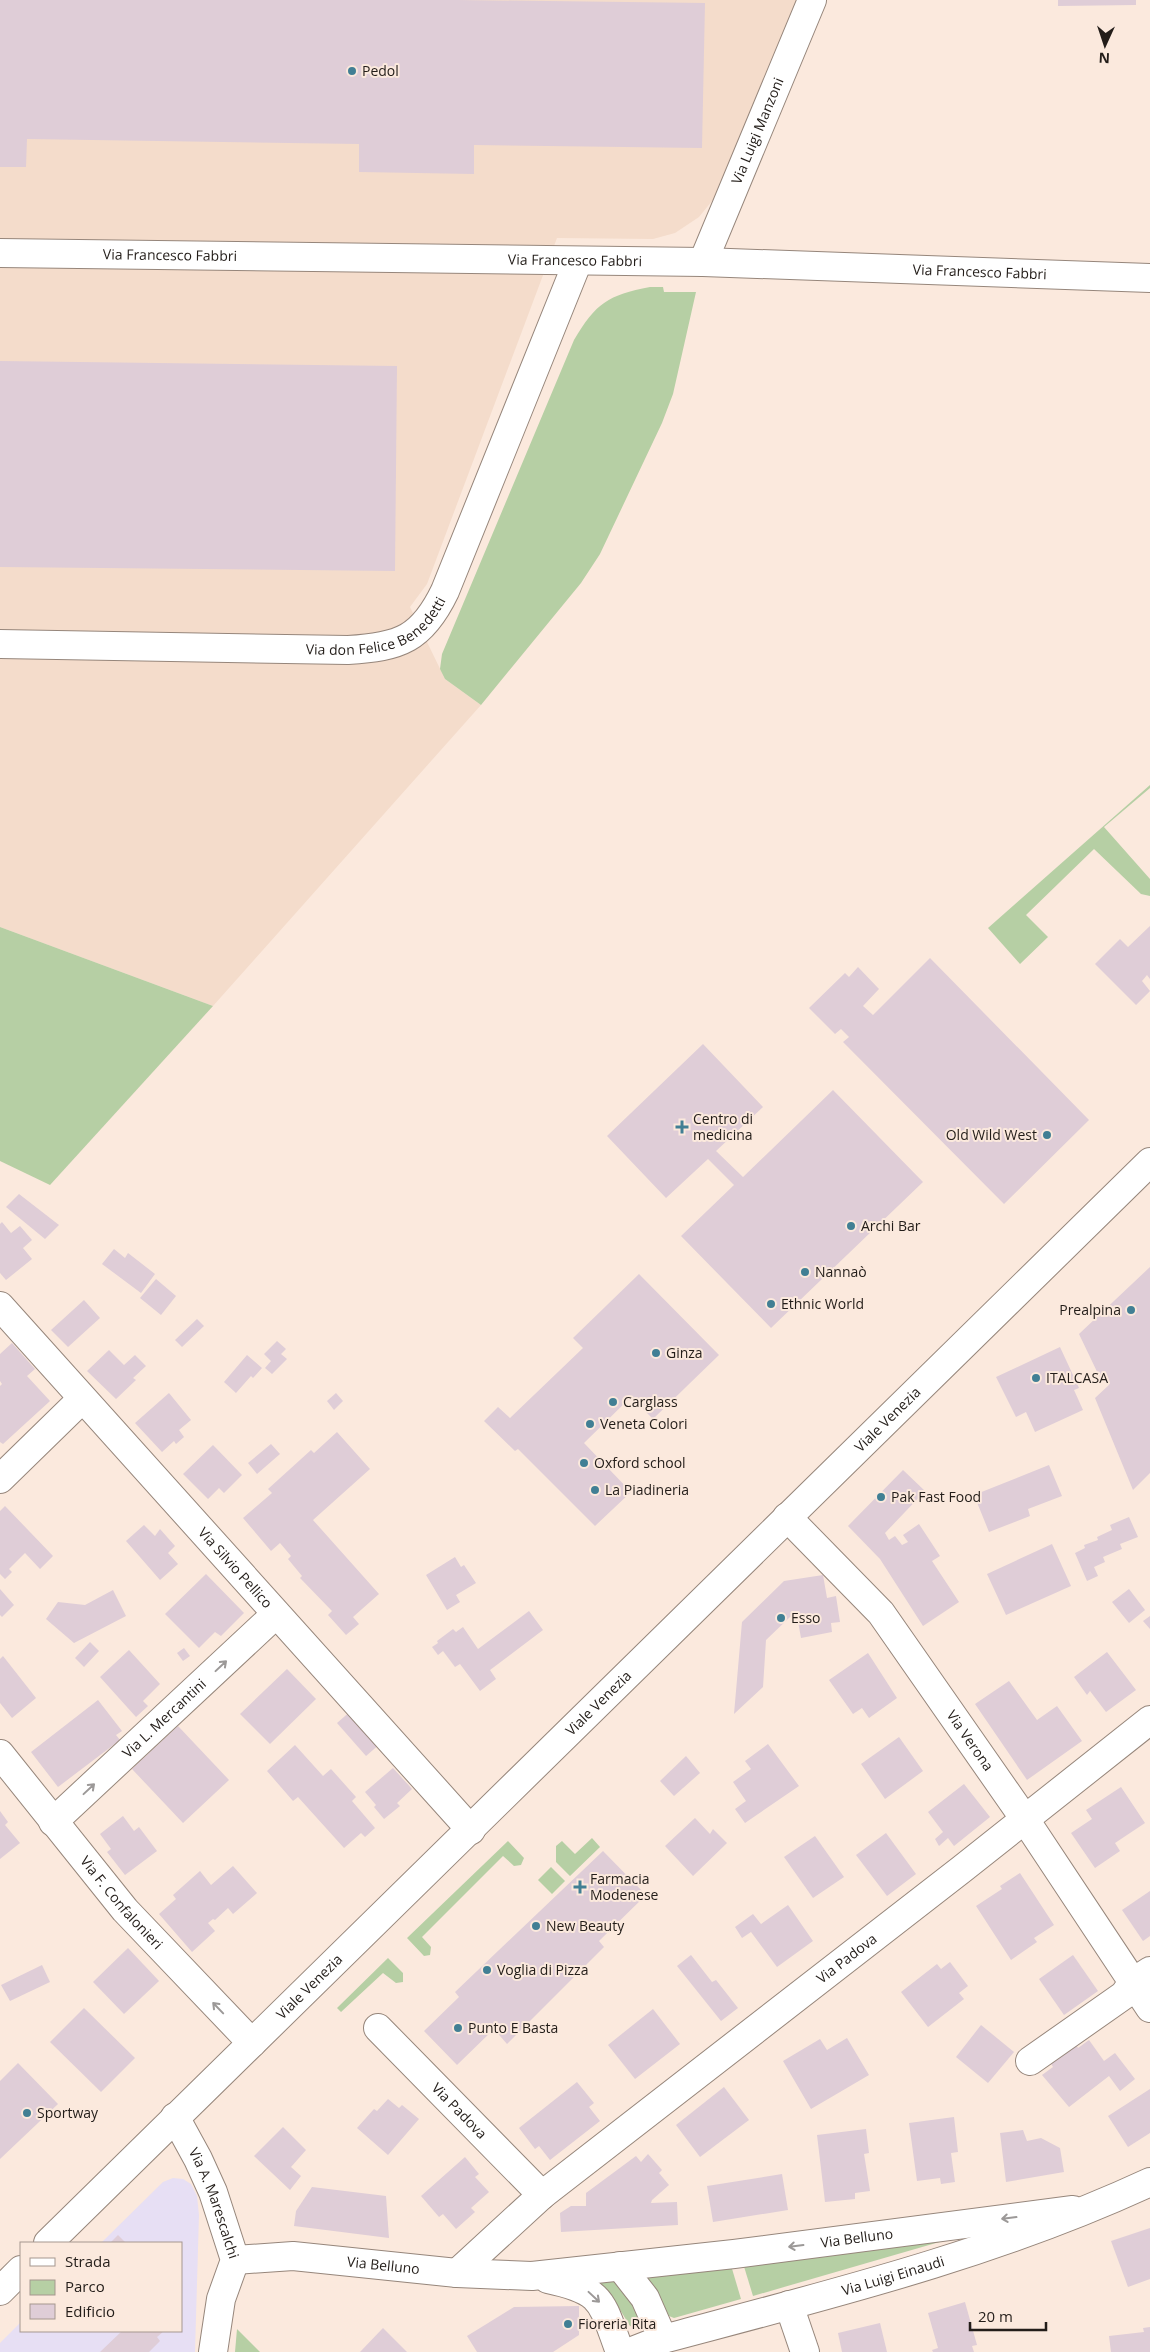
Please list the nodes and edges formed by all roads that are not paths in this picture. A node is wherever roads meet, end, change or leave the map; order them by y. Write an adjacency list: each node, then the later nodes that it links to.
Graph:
1 (812, 0): 4 (street, Via Luigi Manzoni)
2 (0, 253): 3 (street, Via Francesco Fabbri)
3 (578, 261): 4 (street, Via Francesco Fabbri); 6 (street, Via don Felice Benedetti)
4 (703, 262): 5 (street, Via Francesco Fabbri)
5 (1150, 278)
6 (0, 644)
7 (1150, 1162): 11 (street, Viale Venezia)
8 (0, 1306): 9 (street, Via Silvio Pellico)
9 (82, 1399): 10 (street); 12 (street, Via Silvio Pellico)
10 (0, 1479)
11 (787, 1517): 15 (street, Via Verona); 17 (street, Viale Venezia)
12 (276, 1614): 16 (street, Via L. Mercantini, one-way to 12); 17 (street, Via Silvio Pellico)
13 (1150, 1720): 15 (street, Via Padova)
14 (0, 1754): 16 (street, Via F. Confalonieri)
15 (1024, 1818): 18 (street, Via Verona); 25 (street, Via Padova)
16 (54, 1822): 21 (street, Via F. Confalonieri, one-way to 16)
17 (471, 1830): 21 (street, Viale Venezia)
18 (1142, 1976): 19 (street, Via Verona); 22 (street)
19 (1150, 2008)
20 (378, 2028): 25 (street, Via Padova)
21 (252, 2043): 23 (street, Viale Venezia)
22 (1030, 2061)
23 (175, 2117): 27 (street, Viale Venezia); 28 (street, Via A. Marescalchi)
24 (1150, 2182): 26 (street, Via Luigi Einaudi)
25 (542, 2195): 31 (street, Via Padova)
26 (1092, 2207): 29 (street, Via Belluno, one-way to 29); 34 (street, Via Luigi Einaudi)
27 (49, 2242)
28 (235, 2260): 31 (street, Via Belluno); 36 (street, Via A. Marescalchi)
29 (620, 2266): 32 (street, Via Belluno); 35 (street)
30 (20, 2271): 33 (street)
31 (457, 2273): 32 (street, Via Belluno)
32 (532, 2276): 37 (street, Via Belluno, one-way to 37)
33 (0, 2291)
34 (789, 2305): 35 (street, Via Luigi Einaudi); 39 (street)
35 (663, 2339): 38 (street, Via Luigi Einaudi)
36 (213, 2352)
37 (620, 2352)
38 (630, 2352)
39 (805, 2352)

